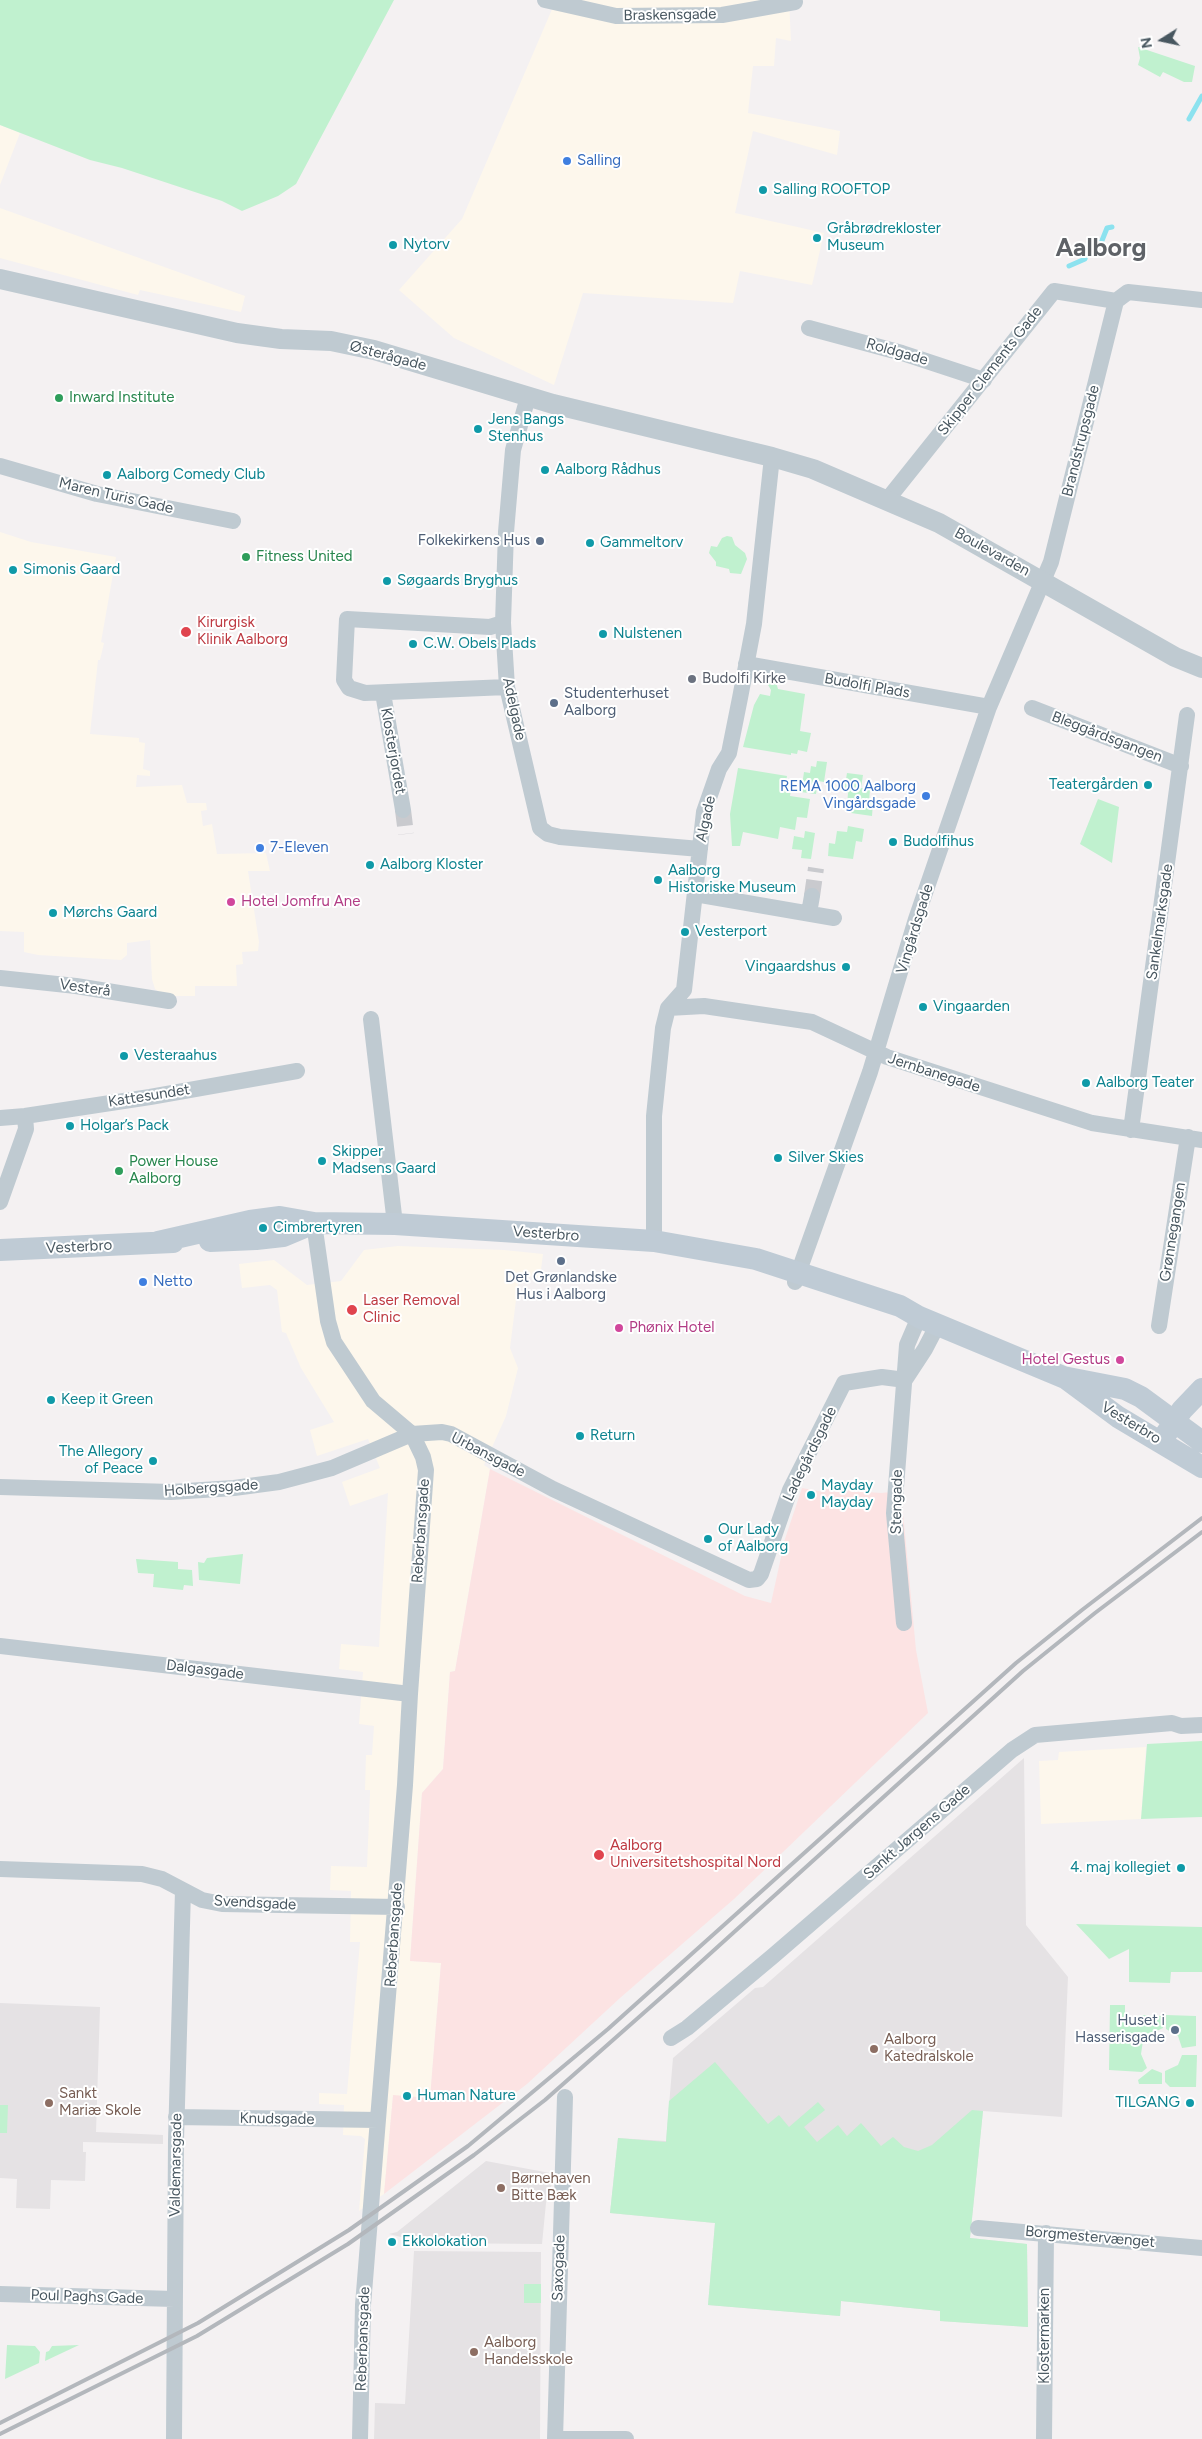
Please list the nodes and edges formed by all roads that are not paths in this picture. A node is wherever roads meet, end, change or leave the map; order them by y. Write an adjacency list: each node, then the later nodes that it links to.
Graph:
1 (544, 0): 2 (street, Braskensgade)
2 (795, 2)
3 (0, 278): 8 (street, Østerågade)
4 (1202, 300): 5 (street)
5 (1116, 301): 7 (street, Skipper Clements Gade); 13 (street, Brandstrupsgade)
6 (808, 328): 7 (street, Roldgade)
7 (984, 380): 11 (street, Skipper Clements Gade)
8 (528, 397): 9 (street, Østerågade); 14 (street, Adelgade)
9 (772, 457): 11 (street, Boulevarden); 15 (street, Algade)
10 (0, 466): 12 (street, Maren Turis Gade)
11 (887, 500): 13 (street, Boulevarden)
12 (233, 521)
13 (1043, 580): 16 (street, Boulevarden); 19 (street, Vingårdsgade)
14 (503, 623): 17 (street, Adelgade); 18 (street)
15 (746, 664): 19 (street, Budolfi Plads); 24 (street, Algade)
16 (1202, 668)
17 (507, 687): 18 (street); 24 (street, Adelgade)
18 (383, 693): 23 (street, Klosterjordet)
19 (989, 707): 33 (street, Vingårdsgade)
20 (1032, 708): 22 (street, Bleggårdsgangen)
21 (1187, 715): 22 (street, Sankelmarksgade)
22 (1181, 766): 37 (street, Sankelmarksgade)
23 (403, 810)
24 (700, 850): 25 (street, Algade)
25 (695, 894): 27 (street); 31 (street, Algade)
26 (812, 896): 27 (street)
27 (809, 913): 28 (street)
28 (834, 918)
29 (0, 978): 30 (street, Vesterå)
30 (169, 1001)
31 (668, 1008): 33 (street, Jernbanegade); 42 (street, Algade)
32 (371, 1019): 41 (street)
33 (875, 1053): 37 (street, Jernbanegade); 44 (street, Vingårdsgade)
34 (297, 1071): 35 (street, Kattesundet)
35 (25, 1116): 36 (street, Kattesundet); 39 (street)
36 (0, 1118)
37 (1131, 1130): 38 (street, Jernbanegade)
38 (1195, 1138): 46 (street, Grønnegangen)
39 (0, 1202)
40 (314, 1223): 41 (main road, Vesterbro); 43 (main road, Vesterbro); 51 (street)
41 (395, 1224): 42 (main road, Vesterbro)
42 (654, 1241): 44 (main road, Vesterbro)
43 (0, 1250)
44 (796, 1277): 45 (main road, Vesterbro)
45 (928, 1320): 47 (main road, Vesterbro); 48 (street, Stengade)
46 (1159, 1326)
47 (1063, 1377): 50 (main road, Vesterbro); 52 (main road, Vesterbro)
48 (905, 1380): 56 (street, Ladegårdsgade); 57 (street, Stengade)
49 (1202, 1389): 50 (main road)
50 (1173, 1421): 52 (main road); 53 (main road, Vesterbro)
51 (412, 1434): 55 (street, Holbergsgade); 56 (street, Urbansgade); 59 (street, Reberbansgade)
52 (1162, 1442): 54 (main road, Vesterbro)
53 (1202, 1442)
54 (1202, 1467)
55 (0, 1487)
56 (754, 1580)
57 (904, 1623)
58 (0, 1646): 59 (street, Dalgasgade)
59 (410, 1694): 63 (street, Reberbansgade)
60 (1202, 1725): 64 (street, Sankt Jørgens Gade)
61 (0, 1869): 62 (street, Svendsgade)
62 (183, 1890): 63 (street, Svendsgade); 66 (street, Valdemarsgade)
63 (397, 1907): 67 (street, Reberbansgade)
64 (671, 2038)
65 (565, 2097): 75 (street, Saxogade)
66 (176, 2117): 67 (street, Knudsgade); 72 (street, Valdemarsgade)
67 (378, 2120): 74 (street, Reberbansgade)
68 (978, 2228): 69 (street, Borgmestervænget)
69 (1046, 2233): 70 (street, Borgmestervænget); 77 (street, Klostermarken)
70 (1202, 2248)
71 (0, 2294): 72 (street, Poul Paghs Gade)
72 (174, 2299): 73 (street, Valdemarsgade)
73 (174, 2439)
74 (360, 2439)
75 (555, 2439): 76 (street)
76 (626, 2439)
77 (1044, 2439)

